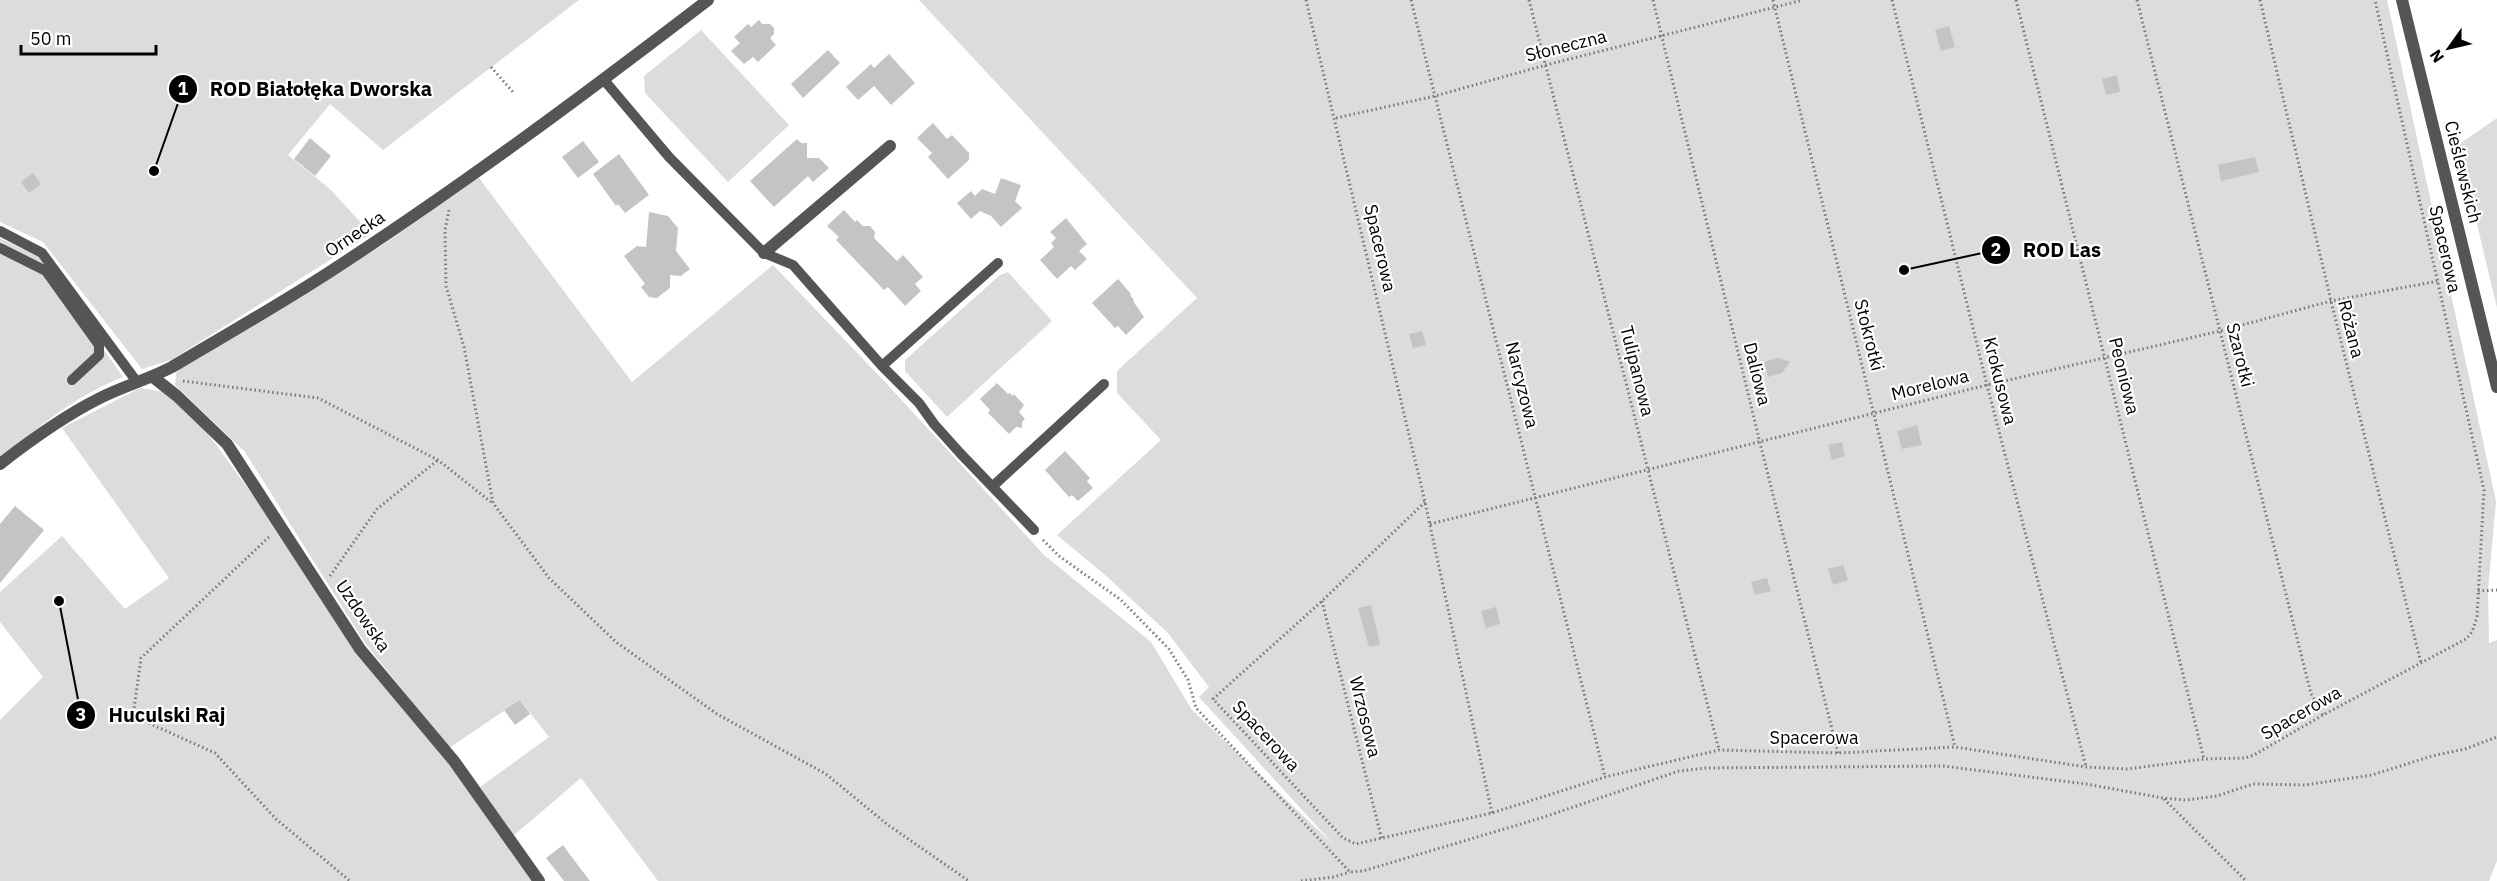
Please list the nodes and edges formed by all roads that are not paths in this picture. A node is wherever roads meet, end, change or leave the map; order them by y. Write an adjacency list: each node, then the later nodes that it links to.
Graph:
1 (708, 0): 3 (street, Ornecka)
2 (2402, 0): 14 (street, Cieślewskich)
3 (604, 80): 7 (lane); 10 (street, Ornecka)
4 (890, 146): 7 (street)
5 (0, 231): 12 (lane)
6 (0, 248): 11 (lane)
7 (764, 254): 9 (lane)
8 (998, 263): 9 (lane)
9 (882, 366): 16 (lane)
10 (153, 377): 12 (street, Ornecka); 18 (street, Uzdowska)
11 (72, 380)
12 (137, 382): 15 (street, Ornecka)
13 (1104, 384): 16 (lane)
14 (2497, 387)
15 (0, 464)
16 (993, 486): 17 (lane)
17 (1034, 530)
18 (539, 881)

